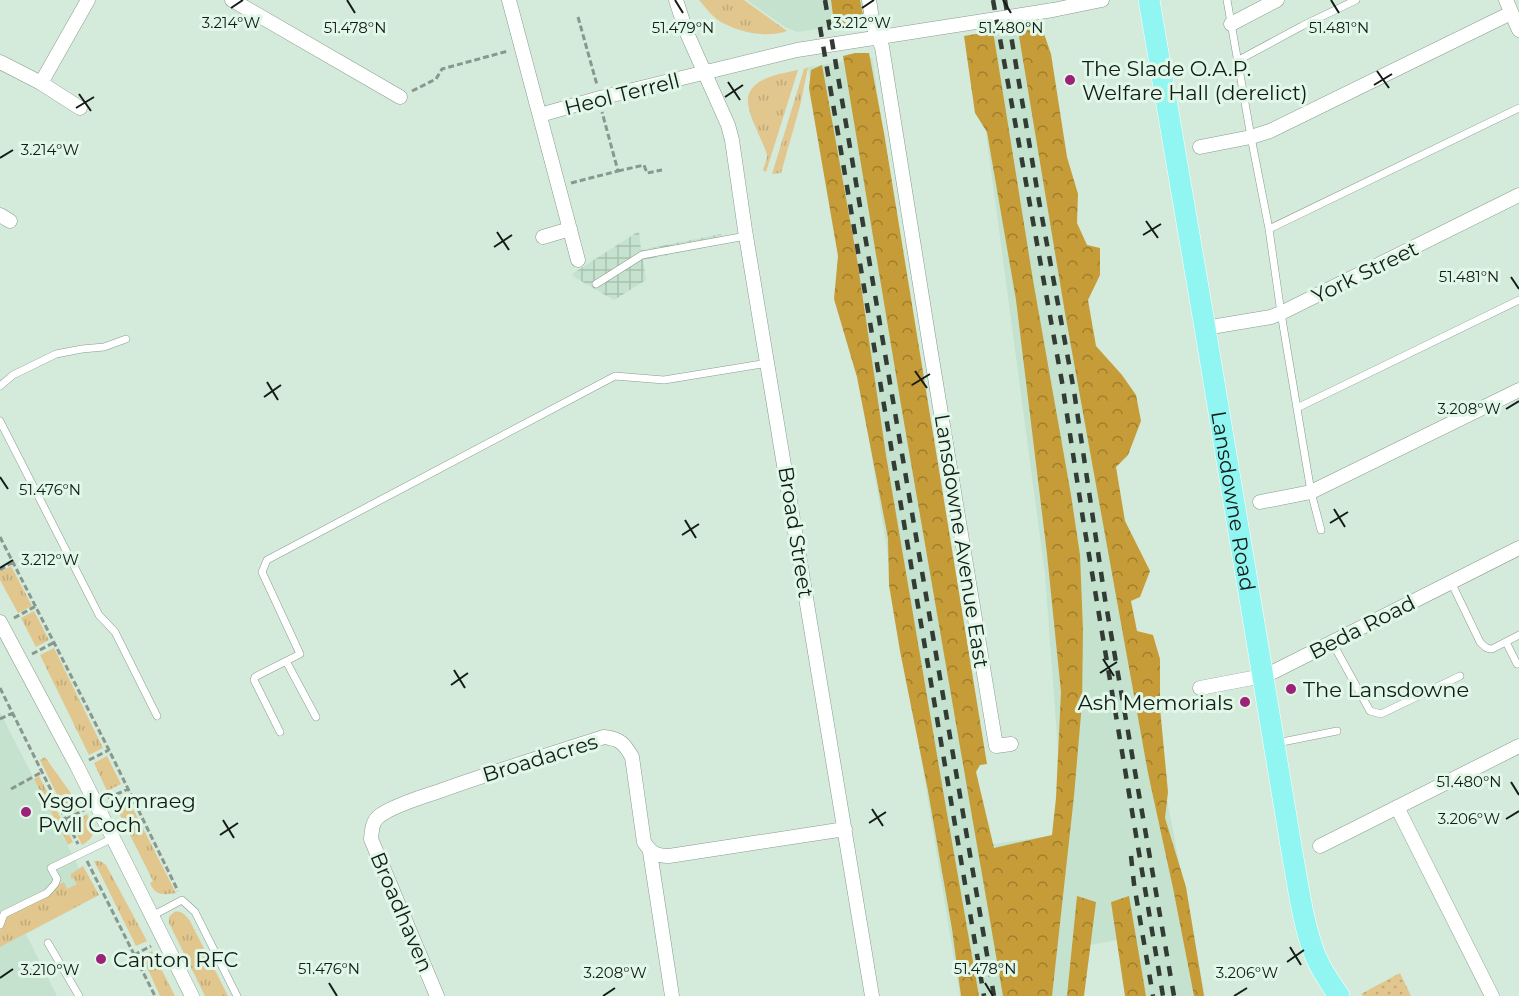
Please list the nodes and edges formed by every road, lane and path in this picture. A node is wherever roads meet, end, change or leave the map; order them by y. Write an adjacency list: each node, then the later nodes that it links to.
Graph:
1 (88, 0): 21 (street)
2 (232, 0): 11 (street)
3 (509, 0): 17 (street, Heol Terrell)
4 (676, 0): 20 (street, Broad Street)
5 (869, 0): 16 (street)
6 (1102, 0): 16 (street, Heol Terrell)
7 (1149, 0): 41 (main road, Lansdowne Road)
8 (1227, 0): 14 (lane)
9 (1277, 0): 14 (street)
10 (1356, 0): 18 (lane)
11 (257, 6): 22 (street)
12 (1509, 6): 15 (street); 27 (street)
13 (578, 17): 23 (path)
14 (1231, 24): 18 (lane)
15 (1519, 30)
16 (878, 38): 20 (street, Heol Terrell); 75 (street, Lansdowne Avenue East)
17 (522, 47): 22 (path); 26 (street, Heol Terrell)
18 (1238, 61): 27 (lane)
19 (0, 62): 21 (street)
20 (705, 73): 23 (street, Heol Terrell); 35 (street, Broad Street)
21 (41, 83): 24 (street)
22 (400, 98)
23 (599, 98): 26 (street, Heol Terrell); 30 (path)
24 (80, 108)
25 (1519, 108): 34 (lane)
26 (540, 115): 31 (street, Heol Terrell)
27 (1251, 137): 28 (street); 34 (lane)
28 (1200, 147)
29 (662, 170): 30 (path)
30 (618, 171): 31 (path)
31 (559, 187): 33 (street, Heol Terrell)
32 (1519, 195): 40 (street, York Street)
33 (570, 229): 36 (street); 37 (street, Heol Terrell)
34 (1269, 229): 40 (lane)
35 (747, 236): 38 (lane); 43 (street, Broad Street)
36 (543, 237)
37 (578, 260)
38 (596, 284)
39 (1519, 300): 46 (lane)
40 (1281, 313): 41 (street, York Street); 46 (lane)
41 (1205, 328): 65 (main road, Lansdowne Road)
42 (126, 339): 44 (lane)
43 (768, 363): 63 (lane); 84 (street, Broad Street)
44 (0, 386)
45 (1519, 390): 48 (street)
46 (1298, 408): 48 (lane)
47 (0, 421): 70 (lane)
48 (1311, 492): 49 (street); 50 (lane)
49 (1260, 502)
50 (1321, 530)
51 (0, 537): 53 (path)
52 (1519, 548): 55 (street, Beda Road)
53 (14, 562): 54 (path); 56 (path)
54 (0, 570)
55 (1451, 582): 60 (street, Beda Road); 61 (lane)
56 (36, 606): 57 (path); 59 (path)
57 (1, 623): 62 (street)
58 (1519, 635): 61 (lane)
59 (55, 642): 62 (path); 78 (path)
60 (1332, 642): 65 (street, Beda Road); 66 (lane)
61 (1506, 642): 64 (lane)
62 (20, 660): 79 (street)
63 (286, 661): 71 (lane); 74 (lane)
64 (1517, 664)
65 (1263, 676): 68 (street, Beda Road); 76 (main road, Lansdowne Road)
66 (1460, 676)
67 (0, 688): 69 (path)
68 (1200, 688)
69 (13, 713): 72 (path); 80 (path)
70 (157, 716)
71 (316, 717)
72 (0, 719)
73 (1337, 731): 76 (lane)
74 (280, 732)
75 (1011, 744)
76 (1274, 744): 102 (main road, Lansdowne Road)
77 (1518, 748): 82 (street)
78 (109, 750): 79 (path); 89 (path)
79 (77, 766): 85 (street)
80 (42, 772): 81 (path); 88 (path)
81 (11, 789)
82 (1397, 807): 86 (street); 103 (street)
83 (372, 826): 87 (street, Broadacres); 99 (street, Broadhaven)
84 (845, 829): 87 (street); 101 (street, Broad Street)
85 (113, 838): 88 (lane); 90 (street)
86 (1320, 846)
87 (650, 852): 100 (street, Broadacres)
88 (83, 853): 91 (lane); 94 (path)
89 (182, 900): 90 (lane); 98 (lane)
90 (152, 916): 92 (street)
91 (0, 926)
92 (164, 939): 94 (path); 97 (street)
93 (48, 943): 95 (lane)
94 (134, 955): 96 (path)
95 (79, 996)
96 (155, 996)
97 (192, 996)
98 (237, 996)
99 (437, 996)
100 (672, 996)
101 (872, 996)
102 (1339, 996)
103 (1492, 996)

